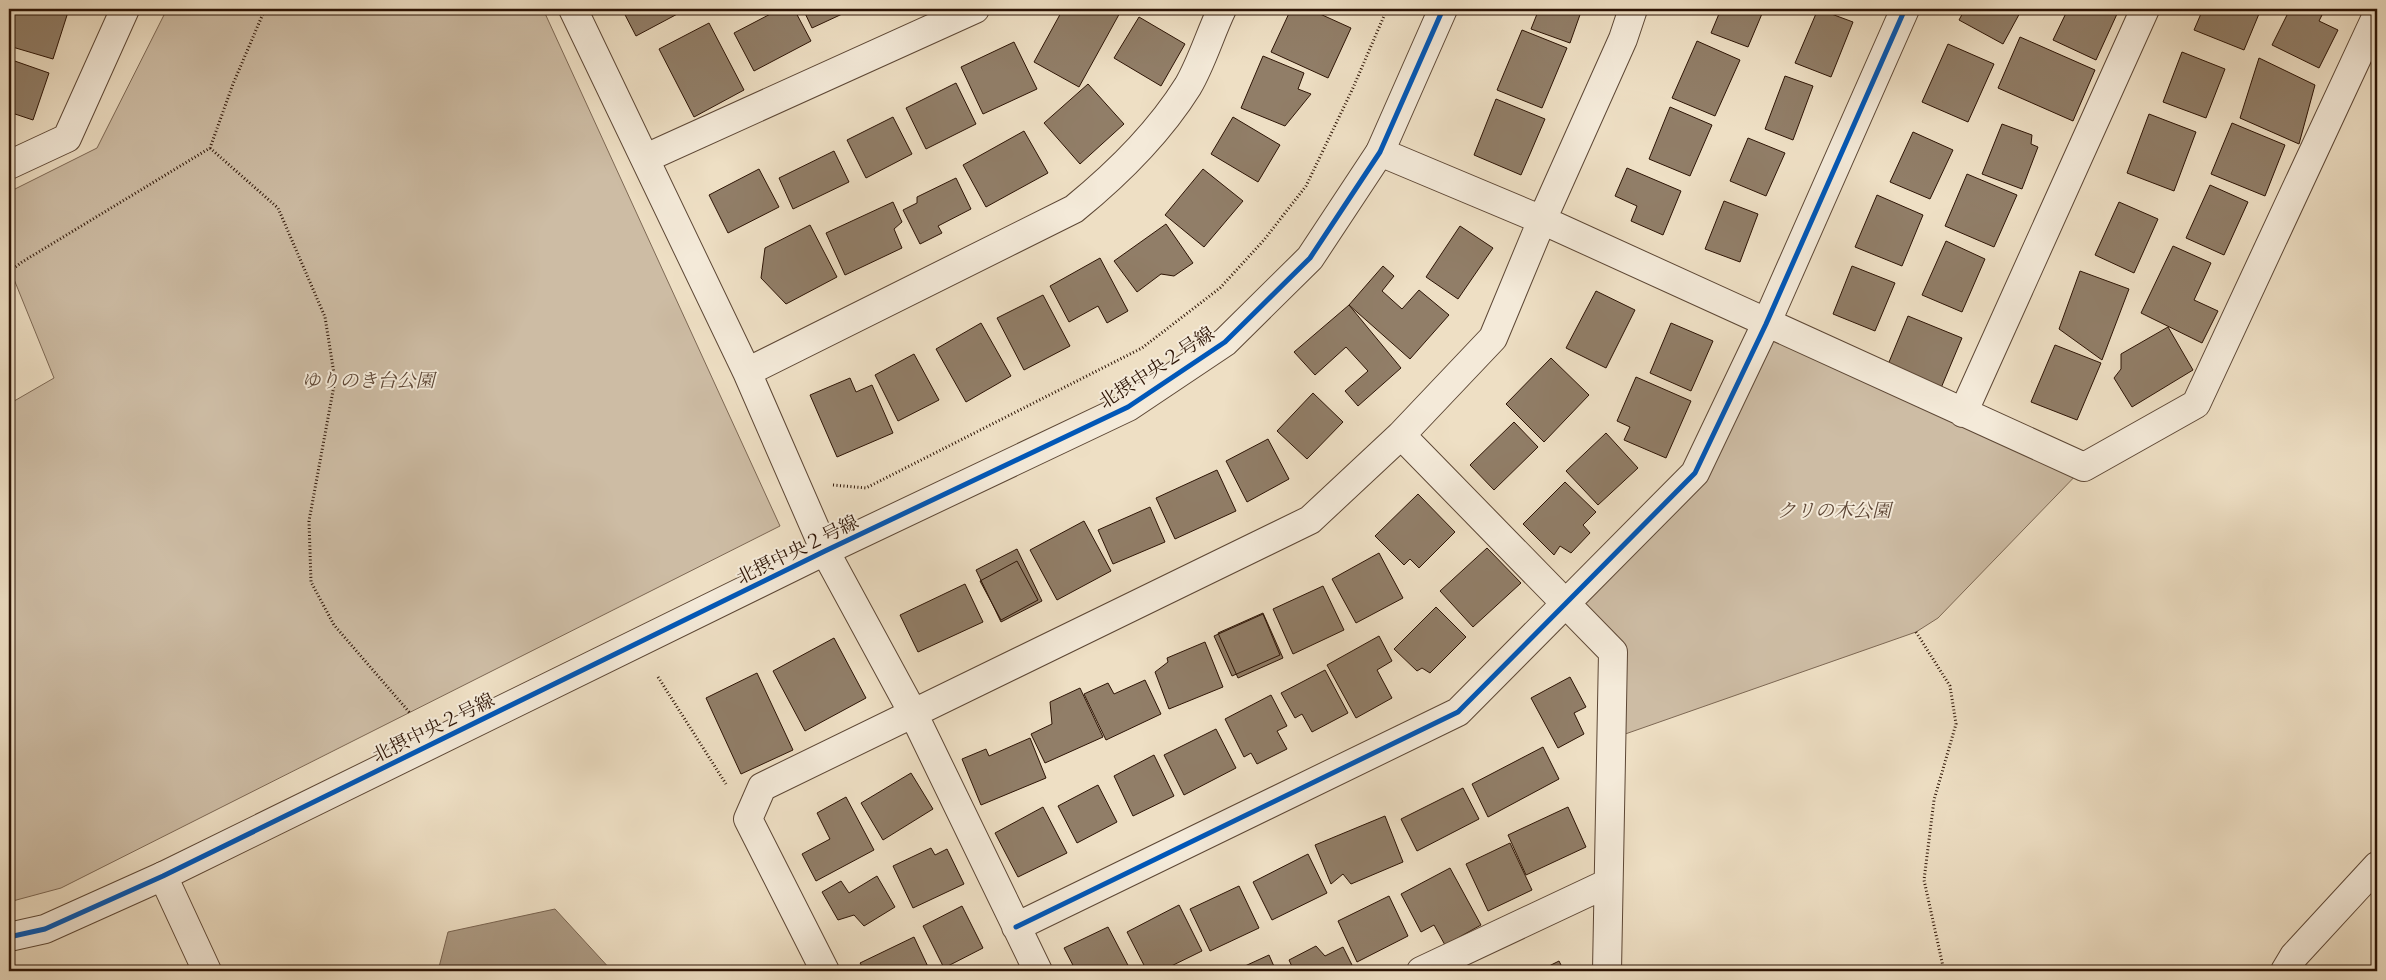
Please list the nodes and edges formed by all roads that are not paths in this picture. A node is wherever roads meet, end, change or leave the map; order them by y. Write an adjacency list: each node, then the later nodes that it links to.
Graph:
1 (125, 9): 12 (street)
2 (573, 9): 11 (street)
3 (975, 9): 11 (street)
4 (1443, 9): 10 (street, 北摂中央２号線)
5 (1633, 9): 13 (street)
6 (1905, 9): 14 (street)
7 (2145, 9): 16 (street)
8 (1215, 11): 15 (street)
9 (2377, 15): 16 (street)
10 (1380, 152): 13 (street); 18 (street, 北摂中央２号線)
11 (646, 158): 15 (street)
12 (9, 165)
13 (1542, 220): 14 (street); 17 (street)
14 (1766, 324): 16 (street); 19 (street)
15 (746, 372): 18 (street)
16 (1963, 413)
17 (1401, 436): 19 (street); 20 (street)
18 (825, 551): 20 (street); 22 (street, 北摂中央２号線)
19 (1565, 605): 23 (street); 24 (street)
20 (913, 713): 24 (street); 27 (street)
21 (2377, 866): 31 (street)
22 (163, 876): 25 (street, 北摂中央２号線); 26 (street)
23 (1608, 883): 29 (street); 30 (street)
24 (1016, 927): 28 (street)
25 (9, 937)
26 (207, 971)
27 (825, 971)
28 (1038, 971)
29 (1421, 971)
30 (1607, 971)
31 (2285, 971)

